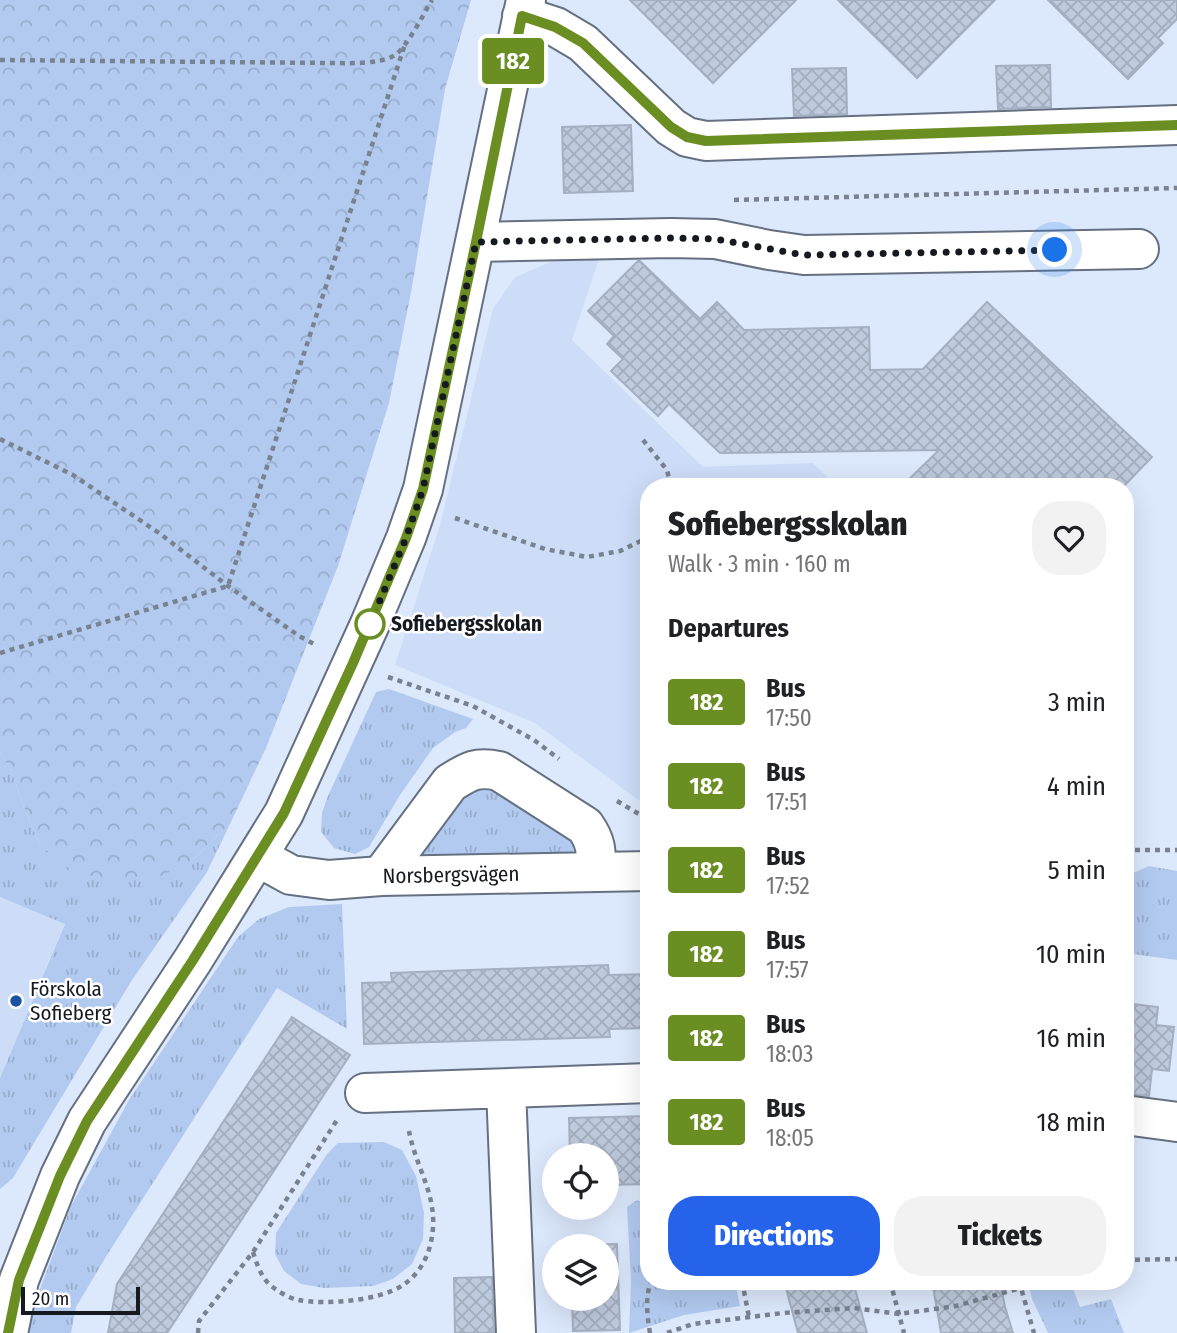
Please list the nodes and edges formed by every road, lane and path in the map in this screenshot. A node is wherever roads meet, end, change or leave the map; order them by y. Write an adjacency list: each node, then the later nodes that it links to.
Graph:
1 (432, 0): 3 (path)
2 (524, 8): 5 (street); 8 (street)
3 (406, 41): 4 (path); 14 (path)
4 (0, 60)
5 (1177, 125)
6 (1177, 188): 7 (path)
7 (733, 200)
8 (476, 242): 9 (street); 12 (street)
9 (1139, 249)
10 (643, 440): 11 (path)
11 (669, 478)
12 (417, 506): 13 (path); 17 (street)
13 (640, 541)
14 (0, 653)
15 (1134, 850): 16 (path)
16 (1177, 850)
17 (258, 857): 20 (street, Norsbergsvägen); 29 (street)
18 (640, 871): 19 (street, Norsbergsvägen)
19 (596, 872): 20 (street, Norsbergsvägen); 20 (street)
20 (381, 876)
21 (640, 1083): 22 (street)
22 (506, 1089): 23 (street); 39 (street)
23 (383, 1092): 26 (path); 26 (path)
24 (1134, 1116): 25 (street)
25 (1177, 1122)
26 (253, 1252): 38 (path)
27 (1177, 1259): 28 (path)
28 (1134, 1260)
29 (9, 1277): 37 (street)
30 (648, 1290): 40 (path)
31 (744, 1290): 36 (path)
32 (892, 1290): 35 (path)
33 (1013, 1290): 35 (path)
34 (1021, 1290): 43 (path)
35 (899, 1314): 36 (path); 42 (path)
36 (749, 1317): 41 (path)
37 (8, 1333)
38 (198, 1333)
39 (516, 1333)
40 (650, 1333)
41 (667, 1333)
42 (904, 1333)
43 (1034, 1333)

